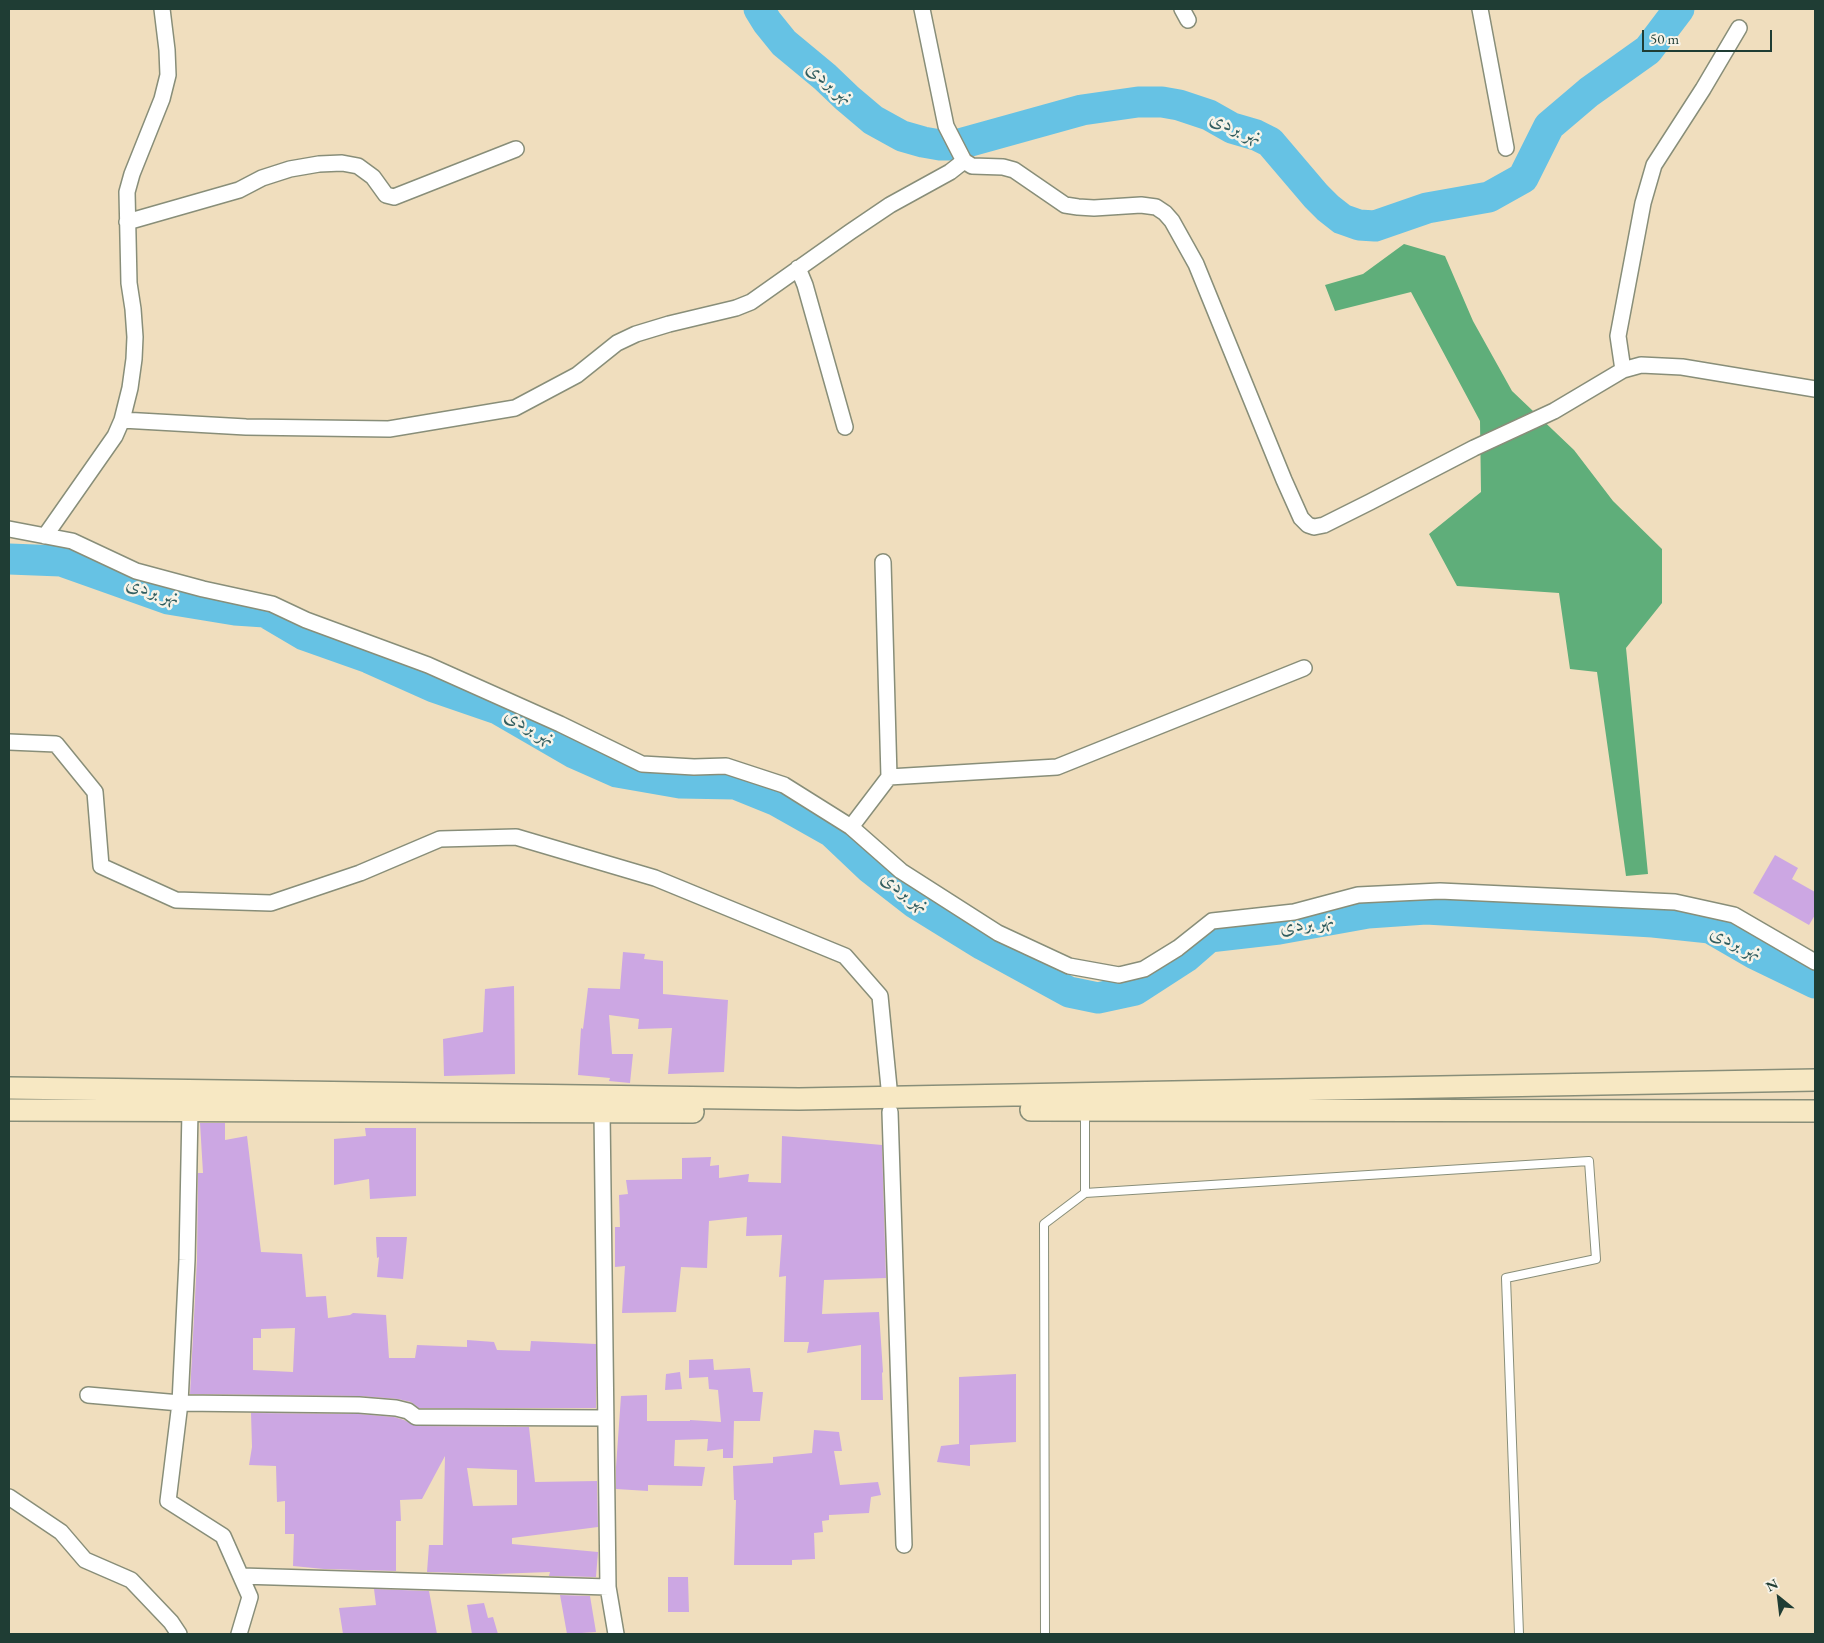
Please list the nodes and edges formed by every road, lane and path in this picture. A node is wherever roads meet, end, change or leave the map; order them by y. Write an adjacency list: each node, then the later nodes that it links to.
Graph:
1 (162, 9): 8 (street)
2 (922, 9): 7 (street)
3 (1480, 9): 5 (street)
4 (1739, 28): 10 (street)
5 (1506, 148)
6 (516, 149): 8 (street)
7 (962, 158): 9 (street); 10 (street)
8 (127, 222): 12 (street)
9 (798, 268): 12 (street); 13 (street)
10 (1623, 370): 11 (street)
11 (1815, 388)
12 (122, 420): 15 (street)
13 (845, 427)
14 (9, 529): 15 (street)
15 (45, 536): 20 (street)
16 (883, 562): 19 (street)
17 (1304, 668): 19 (street)
18 (9, 742): 24 (street)
19 (889, 777): 20 (street)
20 (851, 827): 21 (street)
21 (1815, 962)
22 (1815, 1080): 24 (main road)
23 (9, 1088): 24 (main road)
24 (890, 1105): 25 (main road); 29 (main road); 35 (street)
25 (1084, 1109): 28 (main road); 30 (lane)
26 (9, 1110): 27 (main road)
27 (190, 1111): 29 (main road); 32 (street)
28 (1815, 1111)
29 (602, 1112): 33 (street)
30 (1085, 1193): 41 (lane); 42 (lane)
31 (88, 1395): 32 (street)
32 (180, 1403): 33 (street); 36 (street)
33 (605, 1418): 37 (street)
34 (9, 1497): 38 (street)
35 (904, 1545)
36 (241, 1576): 37 (street); 39 (street)
37 (608, 1587): 40 (street)
38 (179, 1634)
39 (239, 1634)
40 (616, 1634)
41 (1045, 1634)
42 (1519, 1634)

